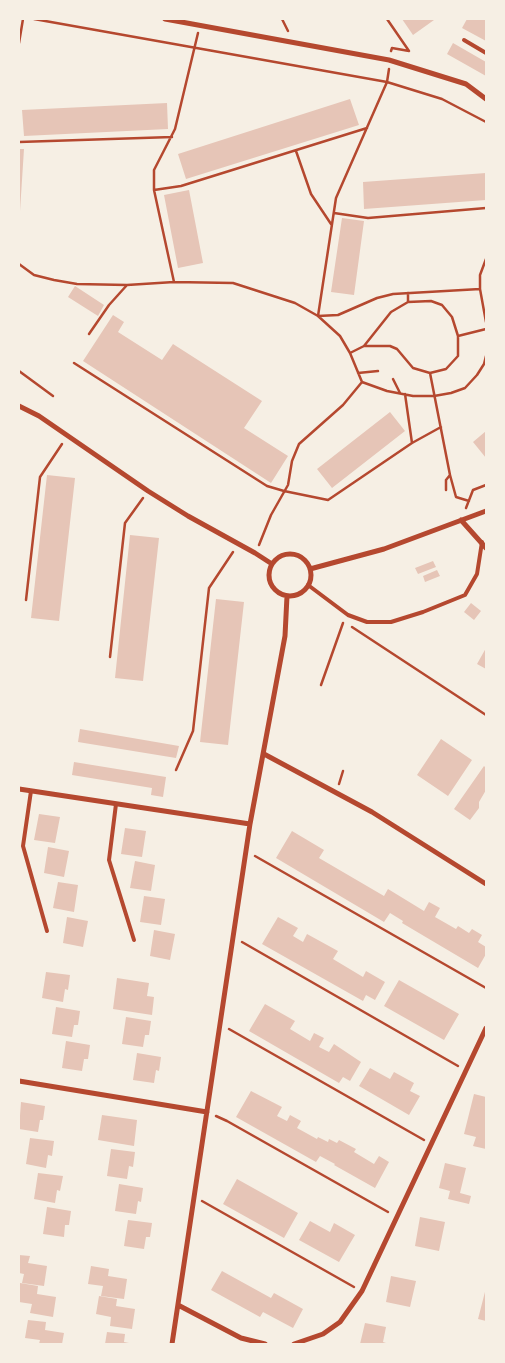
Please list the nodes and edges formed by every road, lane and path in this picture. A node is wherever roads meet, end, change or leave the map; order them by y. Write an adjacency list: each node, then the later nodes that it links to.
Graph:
1 (23, 19): 7 (path)
2 (34, 19): 8 (path)
3 (165, 19): 5 (street)
4 (387, 19): 10 (path)
5 (199, 24): 8 (path); 10 (street)
6 (464, 40): 9 (lane)
7 (19, 43)
8 (196, 48): 11 (path); 15 (path)
9 (486, 53)
10 (389, 60): 11 (path); 12 (street)
11 (387, 82): 13 (path); 14 (path)
12 (486, 98)
13 (486, 122)
14 (367, 128): 17 (path); 20 (path)
15 (172, 137): 16 (path); 18 (path)
16 (19, 142)
17 (296, 151): 18 (path); 21 (path)
18 (154, 190): 24 (path)
19 (486, 208): 20 (path)
20 (334, 213): 21 (path)
21 (332, 225): 29 (path)
22 (486, 259): 26 (path)
23 (19, 264): 25 (path)
24 (174, 282): 25 (path); 29 (path)
25 (128, 285): 32 (path)
26 (480, 289): 27 (path); 30 (path)
27 (408, 293): 28 (path); 29 (path)
28 (408, 302): 33 (path); 34 (path)
29 (318, 316): 35 (path)
30 (486, 322)
31 (486, 329): 33 (path)
32 (89, 334)
33 (458, 336): 41 (path)
34 (364, 346): 35 (path); 41 (path)
35 (350, 354): 40 (path)
36 (486, 356): 47 (path)
37 (74, 363): 56 (path)
38 (19, 371): 46 (path)
39 (378, 371): 40 (path)
40 (358, 373): 43 (path)
41 (430, 373): 47 (path)
42 (393, 379): 44 (path)
43 (362, 382): 44 (path); 56 (path)
44 (400, 393): 45 (path)
45 (405, 394): 47 (path); 51 (path)
46 (52, 396)
47 (434, 396): 49 (path)
48 (19, 406): 50 (street)
49 (442, 427): 51 (path); 52 (path)
50 (67, 436): 55 (street); 68 (path)
51 (412, 443): 56 (path)
52 (450, 475): 54 (path); 57 (path)
53 (486, 485): 57 (path)
54 (446, 490)
55 (148, 491): 61 (street); 71 (path)
56 (284, 491): 63 (path)
57 (469, 501): 59 (path)
58 (486, 511): 59 (street)
59 (461, 520): 60 (street); 65 (street)
60 (482, 542): 62 (street); 66 (lane)
61 (238, 544): 63 (street); 75 (path)
62 (486, 548)
63 (255, 553): 64 (street)
64 (272, 564): 65 (street); 67 (street)
65 (310, 569): 66 (street)
66 (308, 585): 67 (street)
67 (287, 596): 74 (street)
68 (26, 600)
69 (344, 622): 72 (path)
70 (352, 627): 73 (path)
71 (110, 657)
72 (321, 685)
73 (486, 715)
74 (264, 754): 79 (street); 81 (street)
75 (176, 770)
76 (19, 789): 77 (street)
77 (31, 791): 78 (street); 82 (lane)
78 (116, 804): 79 (street); 84 (lane)
79 (250, 824): 80 (street)
80 (245, 852): 83 (street); 85 (path)
81 (486, 884)
82 (47, 931)
83 (232, 937): 86 (street); 89 (path)
84 (134, 940)
85 (486, 988)
86 (220, 1024): 91 (street); 92 (path)
87 (486, 1028): 88 (street)
88 (485, 1036): 89 (street)
89 (466, 1071): 92 (street)
90 (19, 1081): 91 (street)
91 (207, 1112): 93 (street); 94 (path)
92 (432, 1144): 94 (street)
93 (194, 1196): 95 (path); 96 (street)
94 (396, 1217): 95 (street)
95 (362, 1292): 99 (street)
96 (178, 1305): 97 (street); 98 (street)
97 (172, 1344)
98 (265, 1344)
99 (294, 1344)

